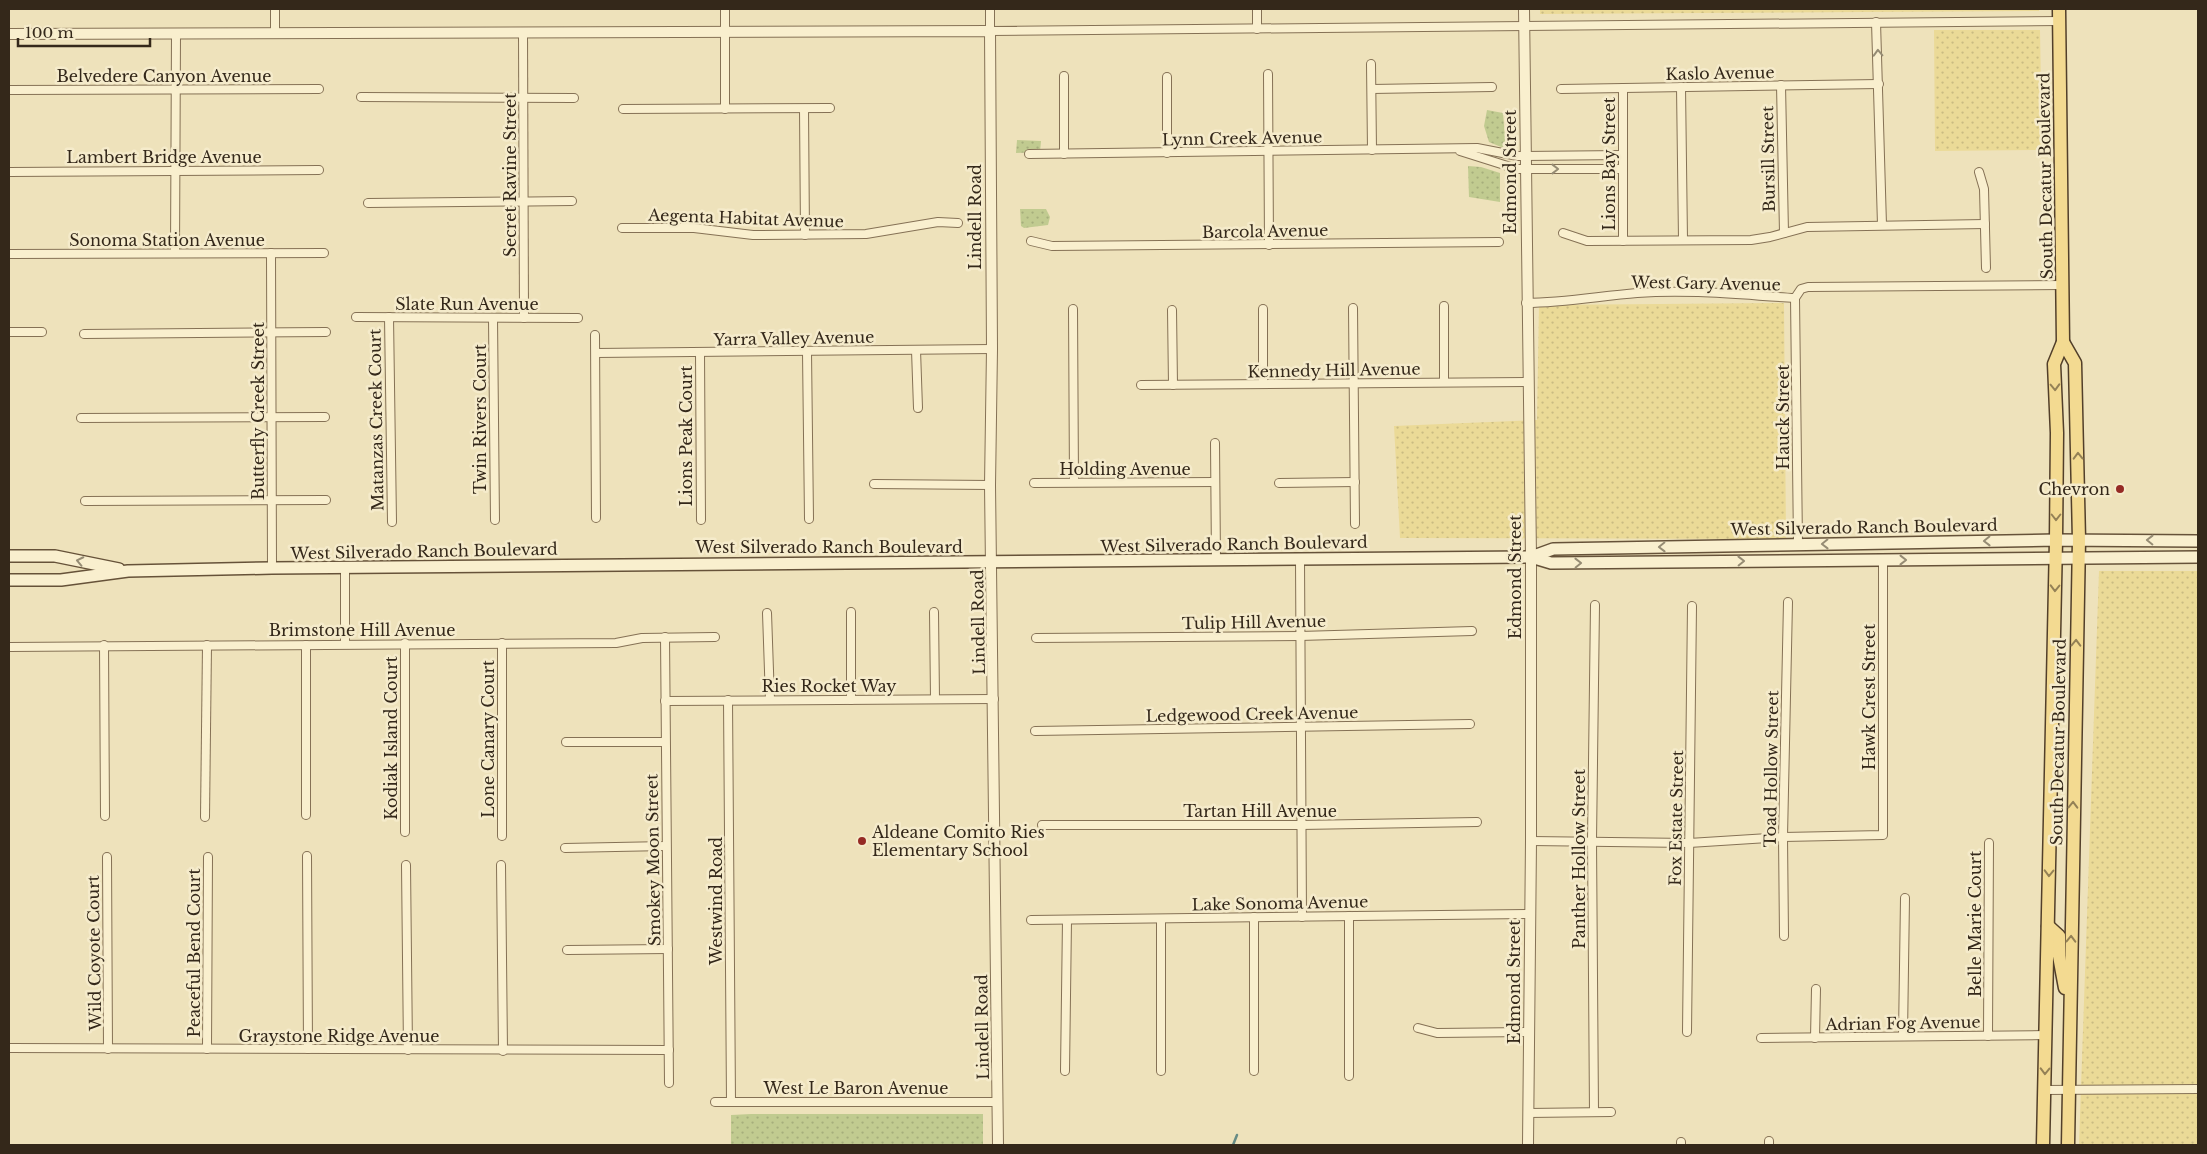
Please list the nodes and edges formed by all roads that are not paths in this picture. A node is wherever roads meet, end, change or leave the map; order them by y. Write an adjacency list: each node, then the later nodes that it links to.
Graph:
1 (275, 9): 15 (street)
2 (725, 9): 11 (street)
3 (990, 9): 10 (street, Lindell Road)
4 (1257, 9): 9 (street)
5 (1524, 9): 8 (street, Edmond Street)
6 (2060, 15): 7 (street); 71 (main road, South Decatur Boulevard)
7 (1876, 22): 8 (street); 20 (street, one-way to 7)
8 (1524, 25): 9 (street); 44 (street, Edmond Street)
9 (1258, 29): 10 (street)
10 (990, 31): 11 (street); 91 (street, Lindell Road)
11 (725, 32): 12 (street); 36 (street)
12 (523, 33): 15 (street); 31 (street, Secret Ravine Street)
13 (9, 34): 14 (street)
14 (176, 34): 15 (street); 25 (street)
15 (274, 34)
16 (1372, 64): 27 (street)
17 (1268, 74): 39 (street)
18 (1064, 76): 42 (street)
19 (1167, 76): 40 (street)
20 (1879, 84): 21 (street, Kaslo Avenue); 56 (street)
21 (1780, 85): 23 (street, Kaslo Avenue); 59 (street, Bursill Street)
22 (1492, 87): 27 (street)
23 (1681, 87): 24 (street, Kaslo Avenue); 62 (street)
24 (1623, 88): 28 (street, Kaslo Avenue); 43 (street, Lions Bay Street)
25 (176, 89): 26 (street, Belvedere Canyon Avenue); 29 (street, Belvedere Canyon Avenue); 48 (street)
26 (319, 89)
27 (1372, 89): 38 (street)
28 (1561, 89)
29 (9, 90)
30 (361, 97): 31 (street)
31 (524, 98): 32 (street); 51 (street, Secret Ravine Street)
32 (574, 98)
33 (804, 108): 34 (street); 36 (street); 60 (street)
34 (830, 108)
35 (623, 109): 36 (street)
36 (725, 109)
37 (1455, 149): 38 (street, Lynn Creek Avenue); 44 (street, Lynn Creek Avenue); 45 (street, Lynn Creek Avenue)
38 (1372, 150): 39 (street, Lynn Creek Avenue)
39 (1268, 152): 40 (street, Lynn Creek Avenue); 65 (street)
40 (1167, 153): 42 (street, Lynn Creek Avenue)
41 (1028, 154): 42 (street, Lynn Creek Avenue)
42 (1064, 154)
43 (1623, 155): 44 (street, Lynn Creek Avenue); 46 (street, Lions Bay Street)
44 (1525, 156): 45 (street, Edmond Street)
45 (1526, 169): 46 (street, Lynn Creek Avenue, one-way to 46); 73 (street, Edmond Street)
46 (1623, 169): 61 (street, Lions Bay Street)
47 (319, 170): 48 (street, Lambert Bridge Avenue)
48 (176, 171): 49 (street, Lambert Bridge Avenue); 66 (street)
49 (9, 172)
50 (1980, 172): 55 (street)
51 (525, 202): 52 (street); 53 (street); 82 (street, Secret Ravine Street)
52 (572, 202)
53 (368, 203)
54 (958, 223): 60 (street, Aegenta Habitat Avenue)
55 (1985, 224): 56 (street); 70 (street)
56 (1882, 225): 59 (street)
57 (622, 228): 60 (street, Aegenta Habitat Avenue)
58 (1563, 233): 61 (street)
59 (1784, 233): 62 (street)
60 (805, 235)
61 (1623, 240): 62 (street)
62 (1683, 240)
63 (1031, 241): 65 (street, Barcola Avenue)
64 (1499, 242): 65 (street, Barcola Avenue)
65 (1269, 244)
66 (175, 253): 67 (street, Sonoma Station Avenue); 69 (street, Sonoma Station Avenue)
67 (271, 253): 68 (street, Sonoma Station Avenue); 86 (street, Butterfly Creek Street)
68 (324, 253)
69 (9, 254)
70 (1986, 268)
71 (2062, 285): 72 (street, West Gary Avenue); 90 (main road, South Decatur Boulevard)
72 (1797, 295): 73 (street, West Gary Avenue); 126 (street, Hauck Street)
73 (1526, 303): 97 (street, Edmond Street)
74 (1444, 306): 96 (street)
75 (1353, 308): 98 (street)
76 (1263, 309): 99 (street)
77 (1073, 310): 107 (street)
78 (1172, 310): 101 (street)
79 (356, 317): 80 (street, Slate Run Avenue)
80 (388, 317): 81 (street, Slate Run Avenue); 121 (street, Matanzas Creek Court)
81 (493, 318): 82 (street, Slate Run Avenue); 119 (street, Twin Rivers Court)
82 (524, 318): 83 (street, Slate Run Avenue)
83 (578, 318)
84 (9, 332): 85 (street)
85 (42, 332)
86 (272, 332): 87 (street); 88 (street); 104 (street, Butterfly Creek Street)
87 (326, 332)
88 (84, 334)
89 (595, 335): 95 (street)
90 (2062, 342): 123 (main road, South Decatur Boulevard, one-way to 123); 124 (main road, South Decatur Boulevard, one-way to 90)
91 (992, 349): 92 (street, Yarra Valley Avenue); 113 (street, Lindell Road)
92 (916, 350): 94 (street, Yarra Valley Avenue); 102 (street)
93 (700, 352): 94 (street, Yarra Valley Avenue); 95 (street, Yarra Valley Avenue); 120 (street, Lions Peak Court)
94 (807, 352): 118 (street)
95 (596, 353): 117 (street)
96 (1444, 382): 97 (street, Kennedy Hill Avenue); 98 (street, Kennedy Hill Avenue)
97 (1527, 382): 128 (street, Edmond Street)
98 (1354, 383): 99 (street, Kennedy Hill Avenue); 109 (street)
99 (1264, 384): 101 (street, Kennedy Hill Avenue)
100 (1141, 385): 101 (street, Kennedy Hill Avenue)
101 (1173, 385)
102 (918, 408)
103 (326, 416): 104 (street)
104 (273, 417): 105 (street); 116 (street, Butterfly Creek Street)
105 (81, 418)
106 (1215, 442): 108 (street)
107 (1074, 482): 108 (street, Holding Avenue); 110 (street, Holding Avenue)
108 (1215, 482): 132 (street)
109 (1354, 482): 111 (street); 122 (street)
110 (1034, 483)
111 (1279, 483)
112 (874, 484): 113 (street)
113 (990, 485): 135 (street, Lindell Road)
114 (326, 500): 116 (street)
115 (85, 501): 116 (street)
116 (272, 501): 136 (street, Butterfly Creek Street)
117 (596, 518)
118 (808, 519)
119 (495, 520)
120 (701, 520)
121 (392, 522)
122 (1355, 524)
123 (2056, 540): 124 (main road, West Silverado Ranch Boulevard); 126 (main road, West Silverado Ranch Boulevard, one-way to 126); 131 (main road, South Decatur Boulevard)
124 (2079, 540): 125 (main road, West Silverado Ranch Boulevard, one-way to 124); 129 (main road, South Decatur Boulevard)
125 (2198, 541)
126 (1798, 544): 128 (main road, West Silverado Ranch Boulevard, one-way to 128)
127 (9, 556): 138 (main road, West Silverado Ranch Boulevard, one-way to 127)
128 (1531, 556): 133 (main road, West Silverado Ranch Boulevard); 134 (main road, West Silverado Ranch Boulevard, one-way to 134); 178 (street, Edmond Street)
129 (2079, 557): 130 (main road, West Silverado Ranch Boulevard); 131 (main road, West Silverado Ranch Boulevard); 202 (main road, South Decatur Boulevard, one-way to 129)
130 (2198, 557)
131 (2055, 558): 134 (main road, West Silverado Ranch Boulevard, one-way to 131); 197 (main road, South Decatur Boulevard, one-way to 197)
132 (1216, 560): 133 (main road, West Silverado Ranch Boulevard); 135 (main road, West Silverado Ranch Boulevard)
133 (1300, 560): 147 (street)
134 (1883, 560): 177 (street, Hawk Crest Street)
135 (992, 562): 137 (main road, West Silverado Ranch Boulevard); 159 (street, Lindell Road)
136 (272, 568): 137 (main road, West Silverado Ranch Boulevard); 138 (main road, West Silverado Ranch Boulevard)
137 (345, 568): 153 (street)
138 (128, 571): 139 (main road, West Silverado Ranch Boulevard)
139 (9, 580)
140 (1788, 602): 177 (street, Toad Hollow Street)
141 (1595, 605): 179 (street, Panther Hollow Street)
142 (1692, 606): 180 (street, Fox Estate Street)
143 (851, 612): 162 (street)
144 (934, 612): 158 (street)
145 (767, 613): 161 (street)
146 (1472, 631): 147 (street, Tulip Hill Avenue)
147 (1300, 636): 150 (street, Tulip Hill Avenue); 165 (street)
148 (665, 637): 149 (street, Brimstone Hill Avenue); 152 (street, Brimstone Hill Avenue); 163 (street, Smokey Moon Street)
149 (716, 637)
150 (1036, 638)
151 (405, 643): 152 (street, Brimstone Hill Avenue); 153 (street, Brimstone Hill Avenue); 175 (street, Kodiak Island Court)
152 (502, 643): 176 (street, Lone Canary Court)
153 (345, 644): 156 (street, Brimstone Hill Avenue)
154 (104, 645): 155 (street, Brimstone Hill Avenue); 157 (street, Brimstone Hill Avenue); 170 (street)
155 (207, 645): 156 (street, Brimstone Hill Avenue); 171 (street)
156 (306, 645): 169 (street)
157 (9, 647)
158 (935, 699): 159 (street, Ries Rocket Way); 162 (street, Ries Rocket Way)
159 (994, 699): 228 (street, Lindell Road)
160 (728, 700): 161 (street, Ries Rocket Way); 163 (street, Ries Rocket Way); 227 (street, Westwind Road)
161 (770, 700): 162 (street, Ries Rocket Way)
162 (851, 700)
163 (665, 701): 168 (street, Smokey Moon Street)
164 (1470, 724): 165 (street, Ledgewood Creek Avenue)
165 (1301, 728): 166 (street, Ledgewood Creek Avenue); 174 (street)
166 (1035, 731)
167 (566, 742): 168 (street)
168 (665, 742): 182 (street, Smokey Moon Street)
169 (306, 815)
170 (105, 816)
171 (205, 817)
172 (1477, 822): 174 (street, Tartan Hill Avenue)
173 (1042, 825): 174 (street, Tartan Hill Avenue)
174 (1302, 825): 193 (street)
175 (405, 832)
176 (502, 836)
177 (1783, 837): 180 (street); 198 (street, Toad Hollow Street)
178 (1531, 841): 179 (street); 190 (street, Edmond Street)
179 (1592, 841): 180 (street); 230 (street, Panther Hollow Street)
180 (1689, 843): 205 (street, Fox Estate Street)
181 (1989, 843): 208 (street, Belle Marie Court)
182 (666, 846): 183 (street); 199 (street, Smokey Moon Street)
183 (566, 848)
184 (307, 856): 213 (street)
185 (107, 857): 214 (street, Wild Coyote Court)
186 (208, 857): 212 (street, Peaceful Bend Court)
187 (406, 865): 215 (street)
188 (501, 865): 217 (street)
189 (1905, 898): 207 (street)
190 (1529, 914): 191 (street, Lake Sonoma Avenue); 204 (street, Edmond Street)
191 (1349, 916): 193 (street, Lake Sonoma Avenue); 221 (street)
192 (1254, 917): 193 (street, Lake Sonoma Avenue); 194 (street, Lake Sonoma Avenue); 220 (street)
193 (1302, 917)
194 (1161, 919): 196 (street, Lake Sonoma Avenue); 219 (street)
195 (1031, 920): 196 (street, Lake Sonoma Avenue)
196 (1067, 920): 218 (street)
197 (2048, 926): 202 (main road); 206 (main road, South Decatur Boulevard)
198 (1784, 936)
199 (668, 949): 200 (street); 216 (street, Smokey Moon Street)
200 (567, 950)
201 (1816, 989): 210 (street)
202 (2070, 1013): 225 (main road, South Decatur Boulevard)
203 (1418, 1028): 204 (street)
204 (1529, 1032): 229 (street, Edmond Street)
205 (1687, 1032)
206 (2046, 1035): 208 (street, Adrian Fog Avenue); 224 (main road, South Decatur Boulevard, one-way to 224)
207 (1903, 1036): 208 (street, Adrian Fog Avenue); 210 (street, Adrian Fog Avenue)
208 (1988, 1036)
209 (1761, 1038): 210 (street, Adrian Fog Avenue)
210 (1815, 1038)
211 (9, 1048): 214 (street, Graystone Ridge Avenue)
212 (207, 1048): 213 (street, Graystone Ridge Avenue); 214 (street, Graystone Ridge Avenue)
213 (308, 1048): 215 (street, Graystone Ridge Avenue)
214 (108, 1049)
215 (408, 1050): 217 (street, Graystone Ridge Avenue)
216 (669, 1050): 217 (street, Graystone Ridge Avenue); 222 (street, Smokey Moon Street)
217 (503, 1051)
218 (1066, 1071)
219 (1161, 1071)
220 (1254, 1071)
221 (1349, 1076)
222 (669, 1083)
223 (2198, 1089): 225 (street)
224 (2044, 1090): 225 (street); 234 (main road, South Decatur Boulevard)
225 (2069, 1090): 235 (main road, South Decatur Boulevard)
226 (715, 1102): 227 (street, West Le Baron Avenue)
227 (732, 1102): 228 (street, West Le Baron Avenue)
228 (998, 1102): 232 (street, Lindell Road)
229 (1528, 1112): 230 (street); 233 (street, Edmond Street)
230 (1594, 1112): 231 (street)
231 (1611, 1112)
232 (998, 1145)
233 (1528, 1145)
234 (2043, 1145)
235 (2068, 1145)

